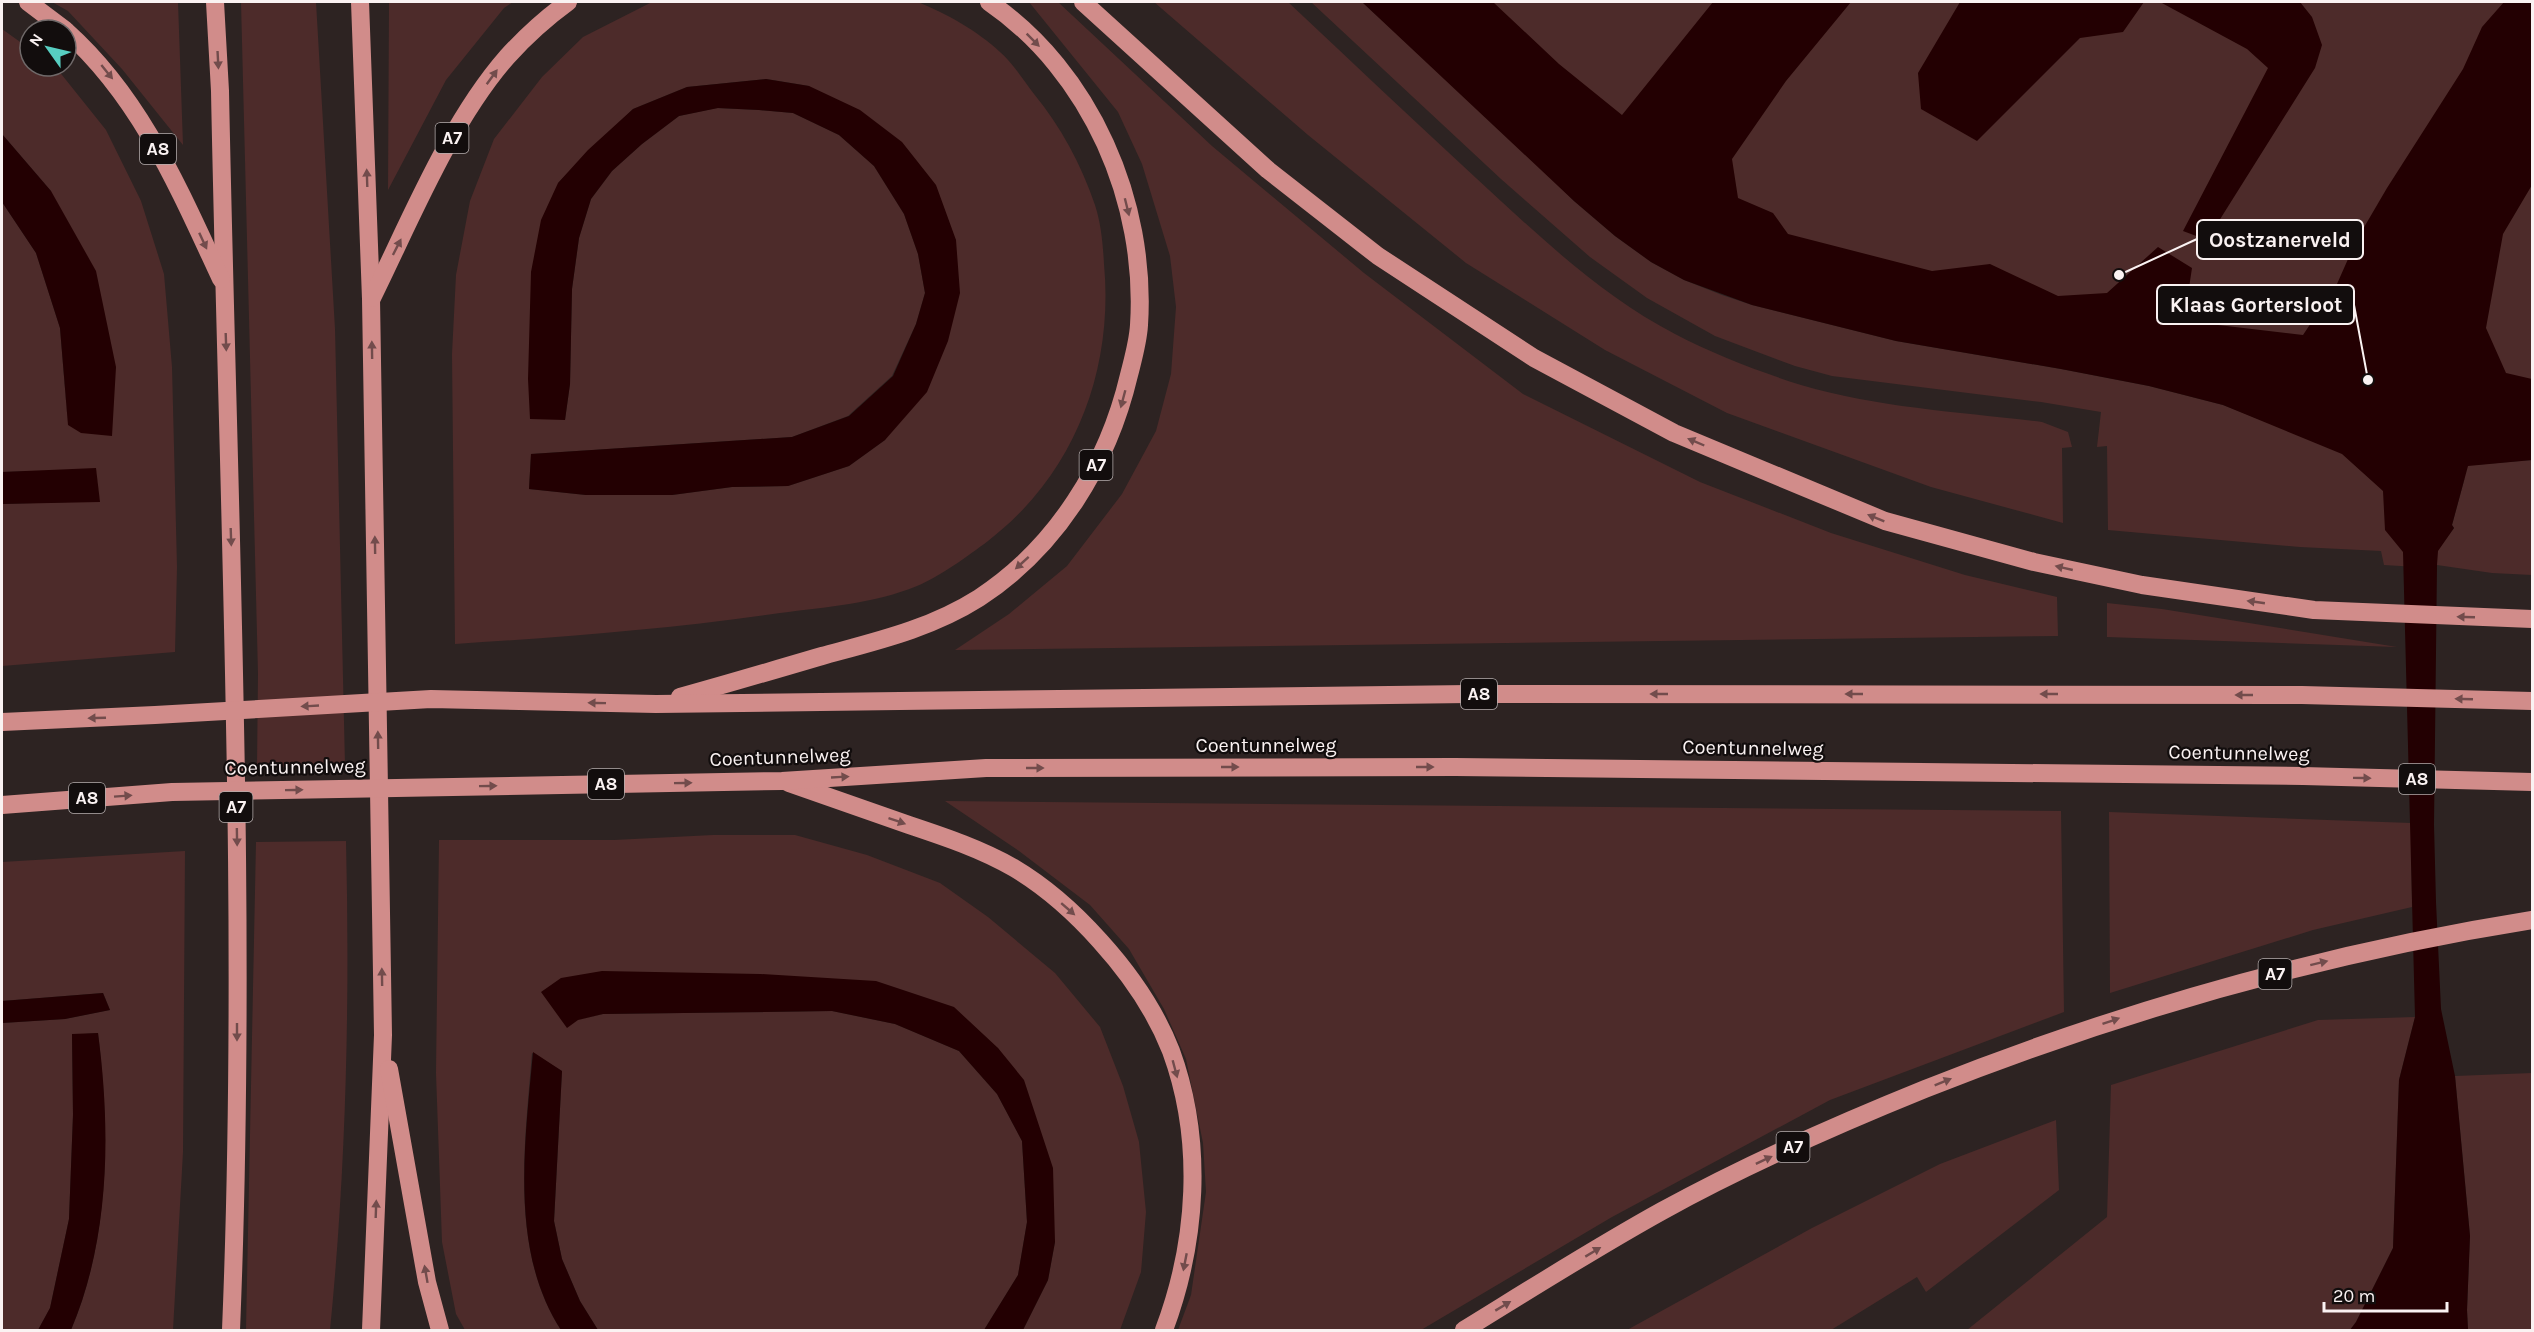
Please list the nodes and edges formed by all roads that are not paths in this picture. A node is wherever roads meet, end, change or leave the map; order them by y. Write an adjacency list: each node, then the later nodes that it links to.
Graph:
1 (28, 2): 7 (highway, A8)
2 (215, 2): 9 (highway, A7, one-way to 9)
3 (360, 2): 10 (highway, A7, one-way to 3)
4 (568, 2): 10 (highway, A7, one-way to 4)
5 (989, 2): 13 (highway, A7, one-way to 13)
6 (1083, 2): 11 (highway, one-way to 6)
7 (50, 18)
8 (78, 42): 9 (highway, A8, one-way to 9)
9 (224, 284): 20 (highway, A7, one-way to 20)
10 (371, 299): 19 (highway, A7, one-way to 10)
11 (2529, 619)
12 (2528, 701): 13 (highway, A8, one-way to 13)
13 (656, 704): 14 (highway, A8, one-way to 14)
14 (2, 722)
15 (782, 781): 16 (highway, Coentunnelweg / A8, one-way to 16); 17 (highway, Coentunnelweg / A8, one-way to 15); 23 (highway, A8, one-way to 23)
16 (2531, 782)
17 (2, 805)
18 (2532, 920): 24 (highway, A7, one-way to 18)
19 (383, 1035): 21 (highway, A7, one-way to 19); 22 (highway, one-way to 19)
20 (231, 1330)
21 (371, 1330)
22 (440, 1330)
23 (1164, 1330)
24 (1464, 1330)

